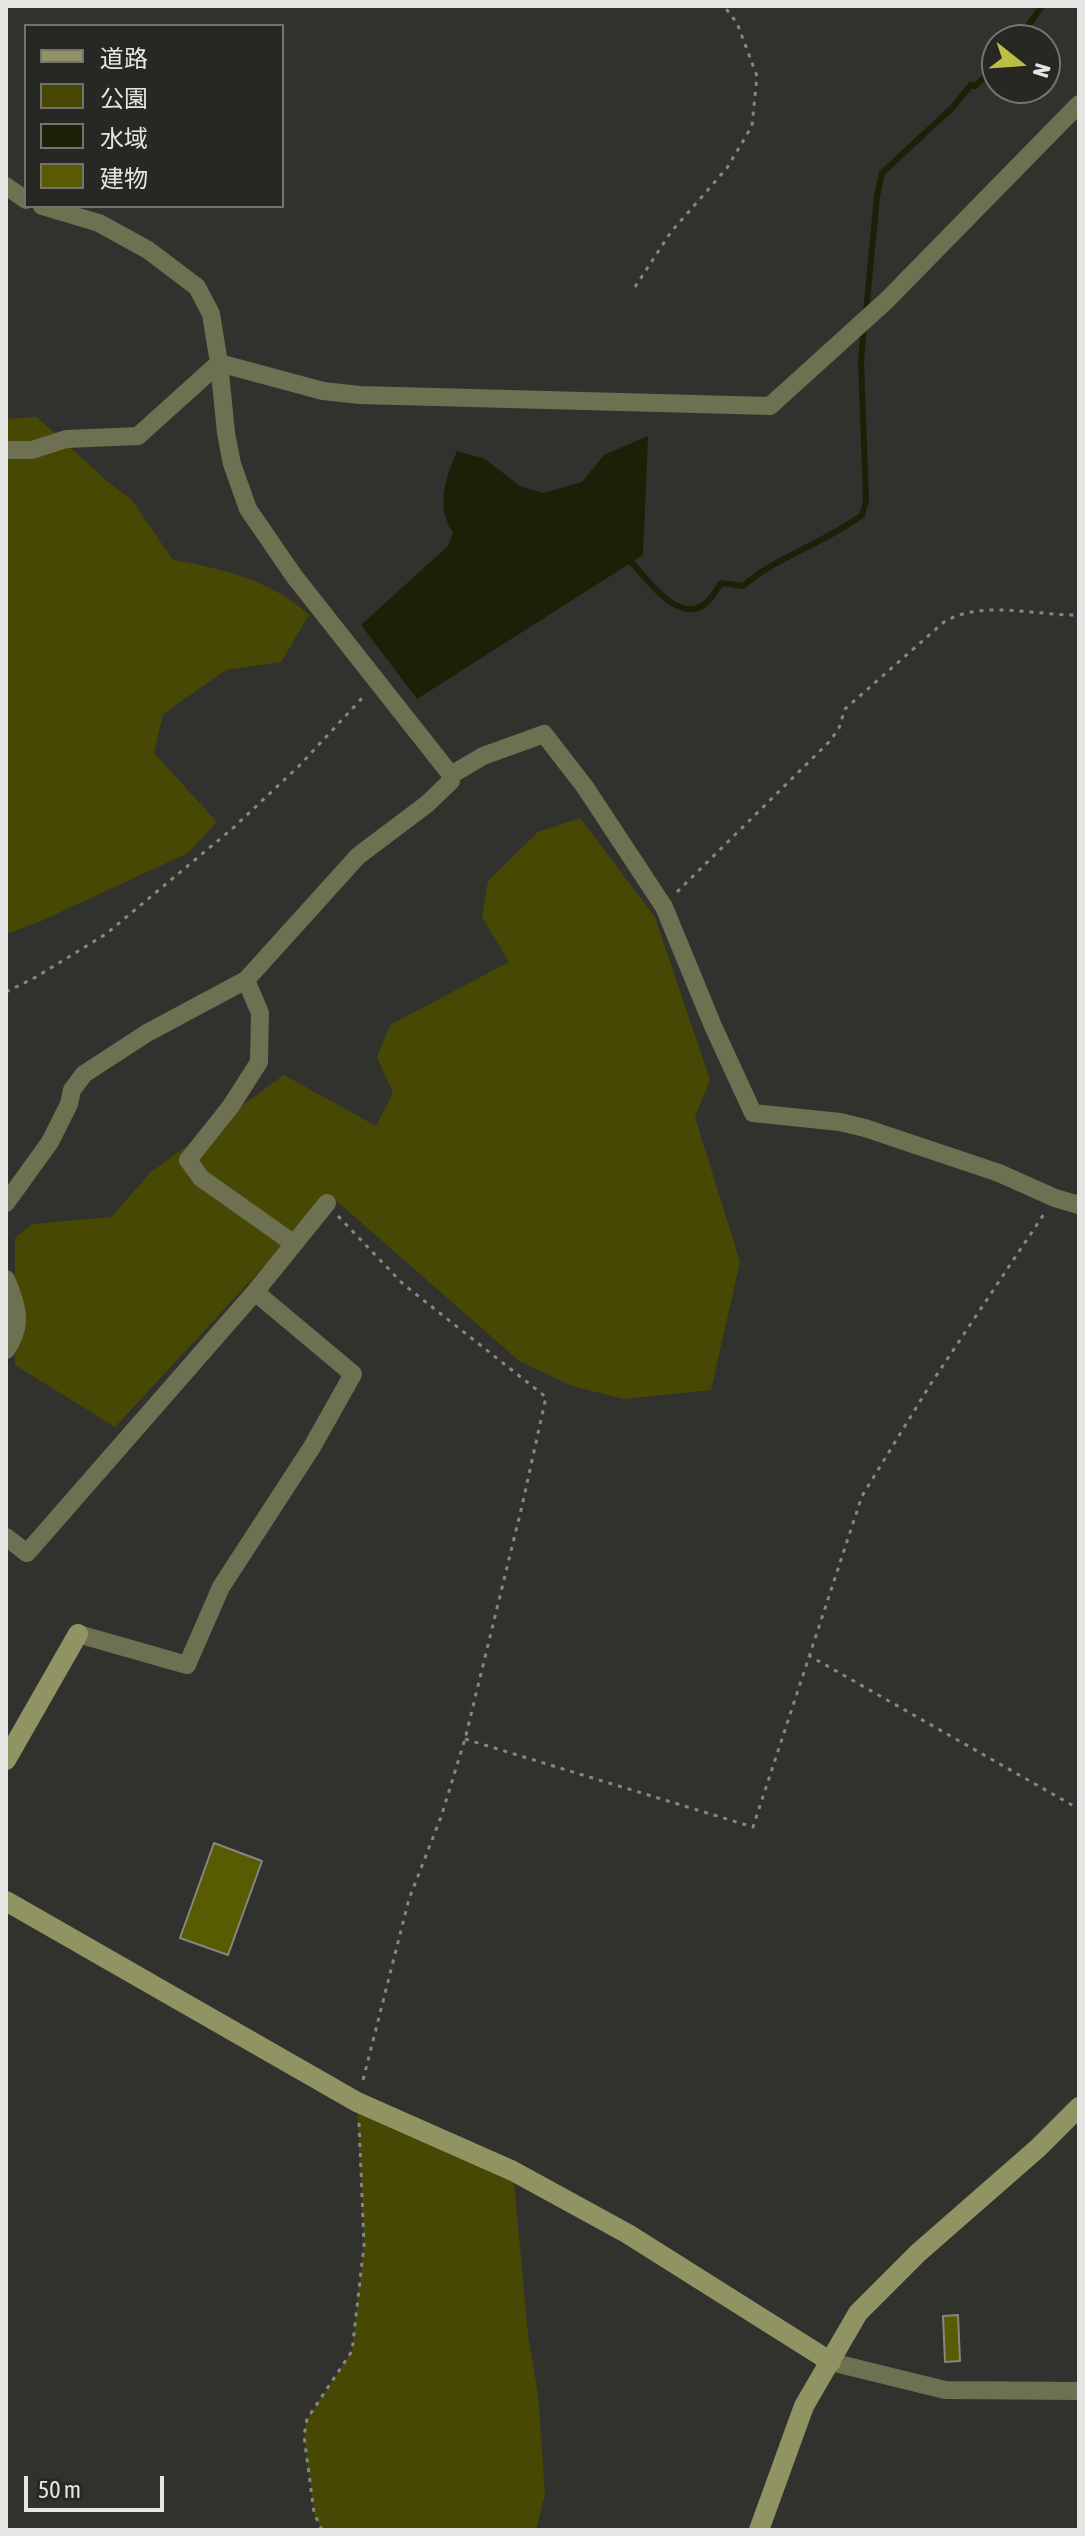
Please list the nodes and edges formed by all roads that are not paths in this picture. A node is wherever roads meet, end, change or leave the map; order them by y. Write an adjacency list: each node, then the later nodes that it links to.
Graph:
1 (1079, 104): 5 (street)
2 (6, 186): 3 (street)
3 (24, 199)
4 (49, 208): 5 (street)
5 (219, 363): 6 (street); 7 (street)
6 (6, 450)
7 (451, 775): 8 (street); 11 (street)
8 (246, 980): 9 (street); 12 (street)
9 (6, 1203)
10 (327, 1203): 12 (street)
11 (1079, 1205)
12 (293, 1243): 14 (street)
13 (6, 1279): 15 (street)
14 (255, 1292): 16 (street); 17 (street)
15 (6, 1350)
16 (6, 1537)
17 (78, 1634): 18 (street)
18 (6, 1760)
19 (6, 1901): 21 (street)
20 (1079, 2107): 21 (street)
21 (831, 2362): 22 (street); 23 (street)
22 (1079, 2391)
23 (759, 2530)

